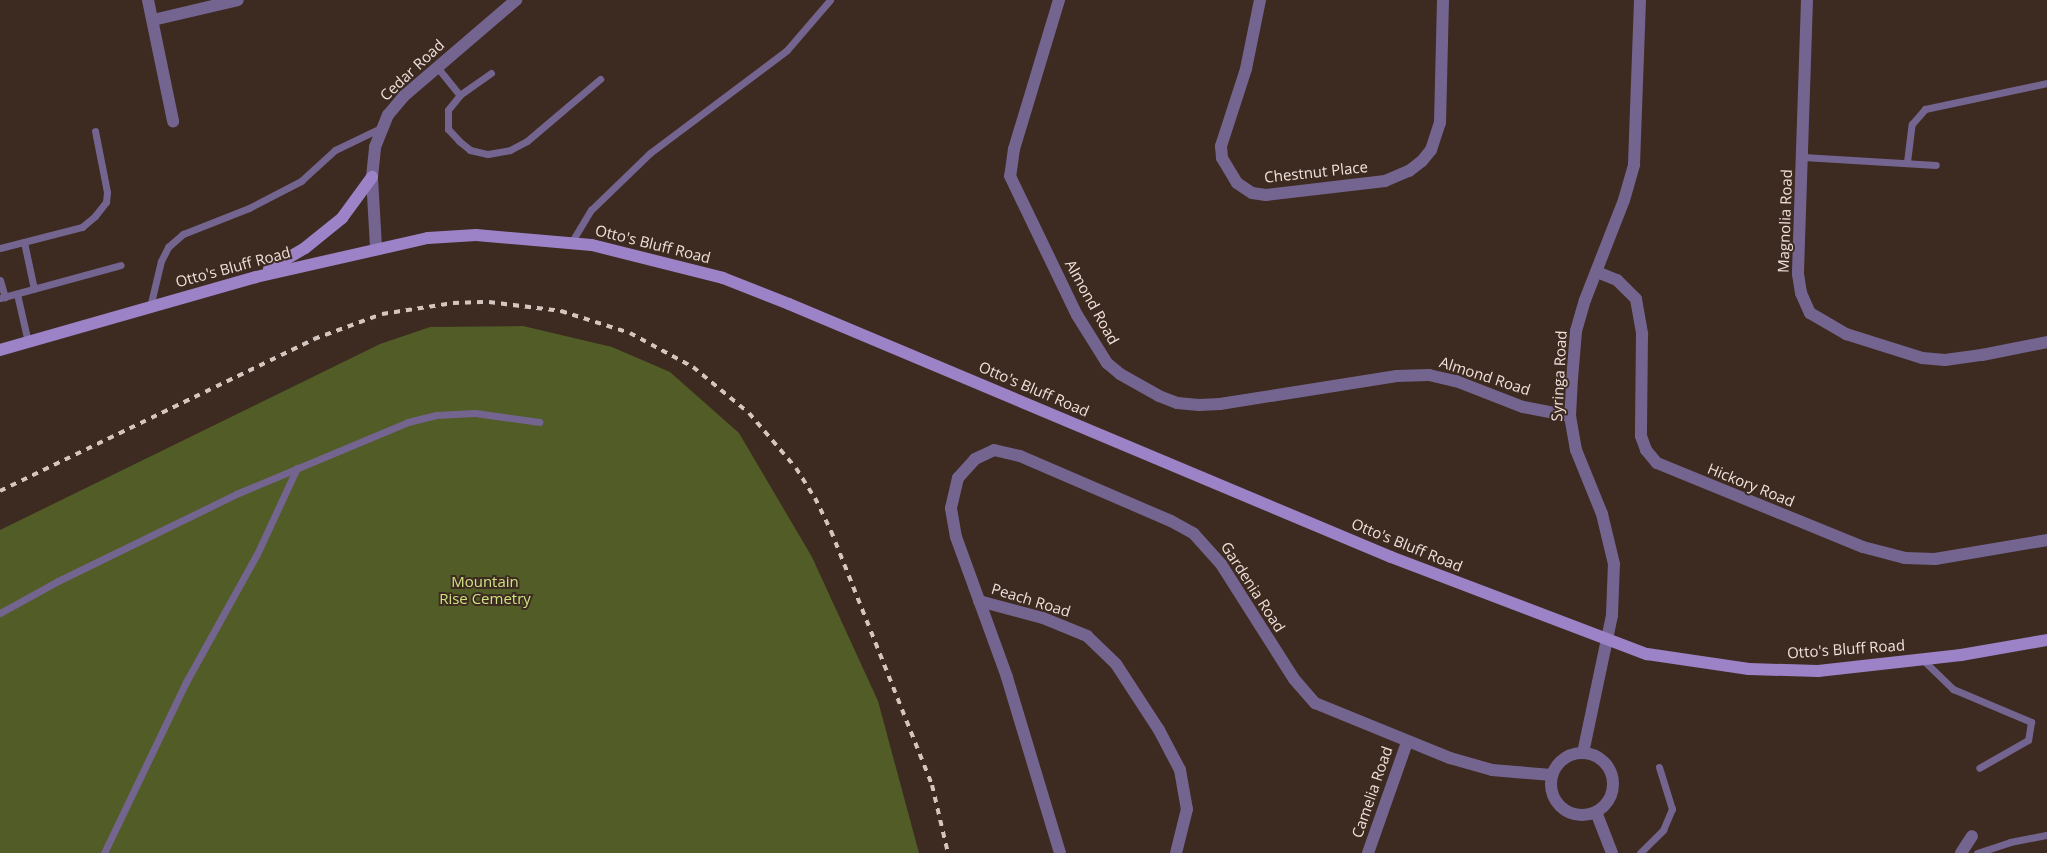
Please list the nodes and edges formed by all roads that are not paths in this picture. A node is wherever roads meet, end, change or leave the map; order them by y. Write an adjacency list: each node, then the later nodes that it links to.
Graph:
1 (148, 0): 10 (street)
2 (238, 0): 10 (street)
3 (830, 0): 24 (lane)
4 (1059, 0): 38 (street, Almond Road)
5 (1260, 0): 6 (street, Chestnut Place)
6 (1443, 0)
7 (1640, 0): 28 (street, Syringa Road)
8 (1807, 0): 19 (street, Magnolia Road)
9 (507, 2): 11 (street, Cedar Road)
10 (153, 20): 16 (street)
11 (437, 67): 15 (lane); 17 (street, Cedar Road)
12 (490, 74): 15 (lane)
13 (600, 79): 15 (lane)
14 (2047, 83): 20 (lane)
15 (460, 94)
16 (172, 121)
17 (381, 128): 22 (street, Cedar Road); 34 (lane)
18 (94, 131): 23 (lane)
19 (1803, 157): 20 (lane); 36 (street, Magnolia Road)
20 (1908, 162): 21 (lane)
21 (1936, 165)
22 (372, 177): 25 (street, Cedar Road); 29 (main road)
23 (24, 242): 26 (lane); 31 (lane)
24 (571, 243): 25 (main road, Otto's Bluff Road); 44 (main road, Otto's Bluff Road)
25 (376, 247): 29 (main road, Otto's Bluff Road)
26 (0, 248)
27 (121, 265): 31 (lane)
28 (1597, 272): 38 (street, Syringa Road); 41 (street, Hickory Road)
29 (256, 277): 34 (main road, Otto's Bluff Road)
30 (0, 280): 33 (lane)
31 (34, 289): 32 (lane)
32 (17, 294): 33 (lane); 35 (lane)
33 (2, 298)
34 (150, 307): 35 (main road, Otto's Bluff Road)
35 (28, 342): 37 (main road, Otto's Bluff Road)
36 (2047, 342)
37 (0, 350)
38 (1570, 416): 44 (street, Syringa Road)
39 (539, 422): 40 (lane)
40 (297, 468): 43 (lane); 55 (lane)
41 (2047, 540)
42 (979, 601): 47 (street, Gardenia Road); 56 (street, Peach Road); 57 (street, Peach Road)
43 (0, 613)
44 (1606, 640): 46 (main road, Otto's Bluff Road); 48 (street, Syringa Road)
45 (2047, 640): 46 (main road, Otto's Bluff Road)
46 (1923, 660): 50 (lane)
47 (1407, 742): 51 (street, Gardenia Road); 58 (street, Camelia Road)
48 (1584, 753): 51 (street); 52 (street)
49 (1659, 767): 60 (lane)
50 (1979, 768)
51 (1552, 775): 52 (street)
52 (1596, 812): 59 (street)
53 (2047, 835): 62 (lane)
54 (1972, 836): 61 (street)
55 (104, 853)
56 (1060, 853)
57 (1176, 853)
58 (1368, 853)
59 (1612, 853)
60 (1640, 853)
61 (1961, 853)
62 (1976, 853)

